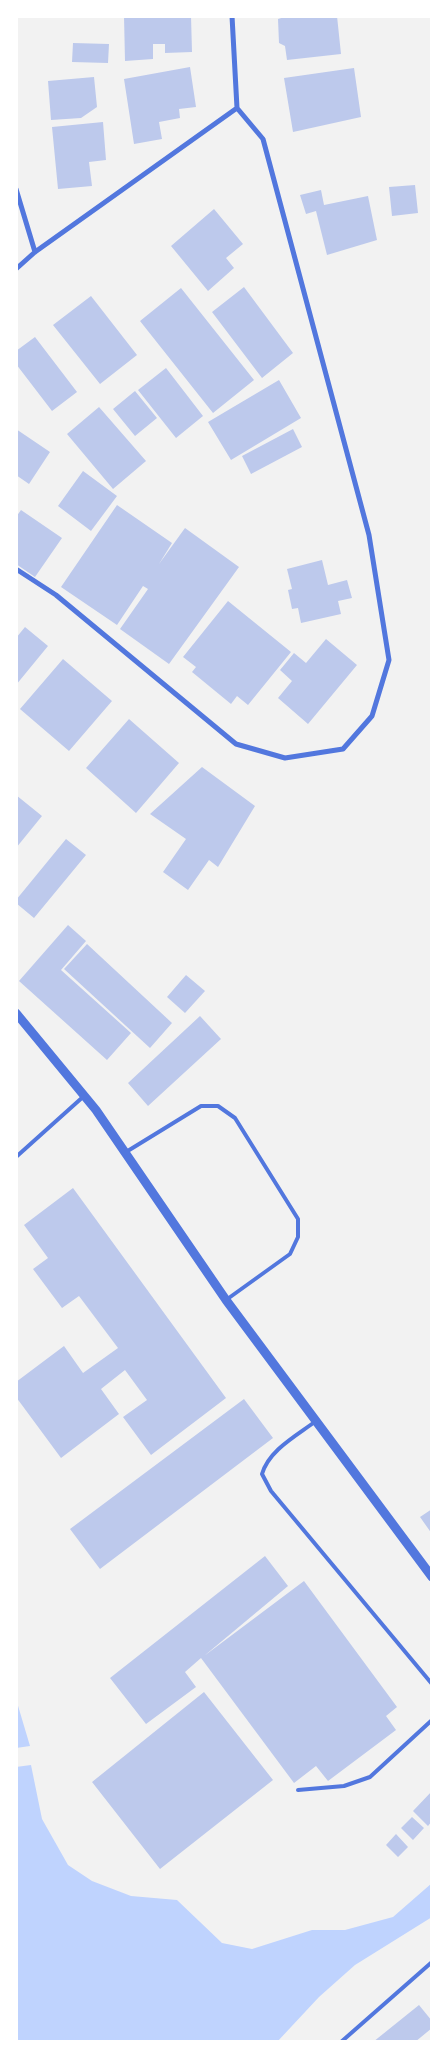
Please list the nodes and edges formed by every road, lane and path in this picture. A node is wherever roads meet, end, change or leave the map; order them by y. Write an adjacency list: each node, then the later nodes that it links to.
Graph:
1 (232, 16): 2 (street)
2 (237, 108): 4 (street); 6 (street)
3 (16, 189): 4 (street)
4 (35, 252): 5 (street)
5 (16, 270)
6 (16, 569)
7 (16, 1013): 8 (street)
8 (84, 1096): 9 (street); 10 (lane)
9 (124, 1153): 11 (street); 11 (lane)
10 (16, 1157)
11 (226, 1300): 12 (street)
12 (316, 1421): 13 (street); 14 (lane)
13 (432, 1577)
14 (432, 1684)
15 (432, 1720): 16 (lane)
16 (298, 1790)
17 (432, 1962): 18 (lane)
18 (341, 2042)

